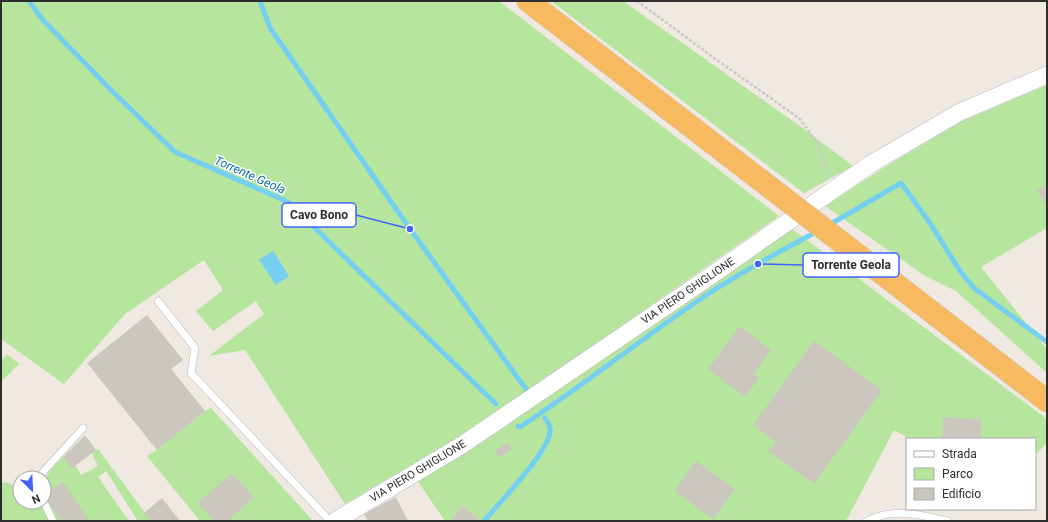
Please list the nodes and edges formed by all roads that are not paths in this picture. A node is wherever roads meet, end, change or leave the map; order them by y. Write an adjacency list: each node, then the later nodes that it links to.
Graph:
1 (528, 1): 4 (highway, bridge)
2 (1047, 75): 10 (street, VIA PIERO GHIGLIONE)
3 (158, 301): 9 (lane)
4 (1047, 401)
5 (84, 428): 6 (lane)
6 (45, 470)
7 (48, 510): 8 (lane)
8 (53, 521)
9 (330, 521)
10 (335, 521)
11 (867, 521): 12 (lane)
12 (948, 521)

